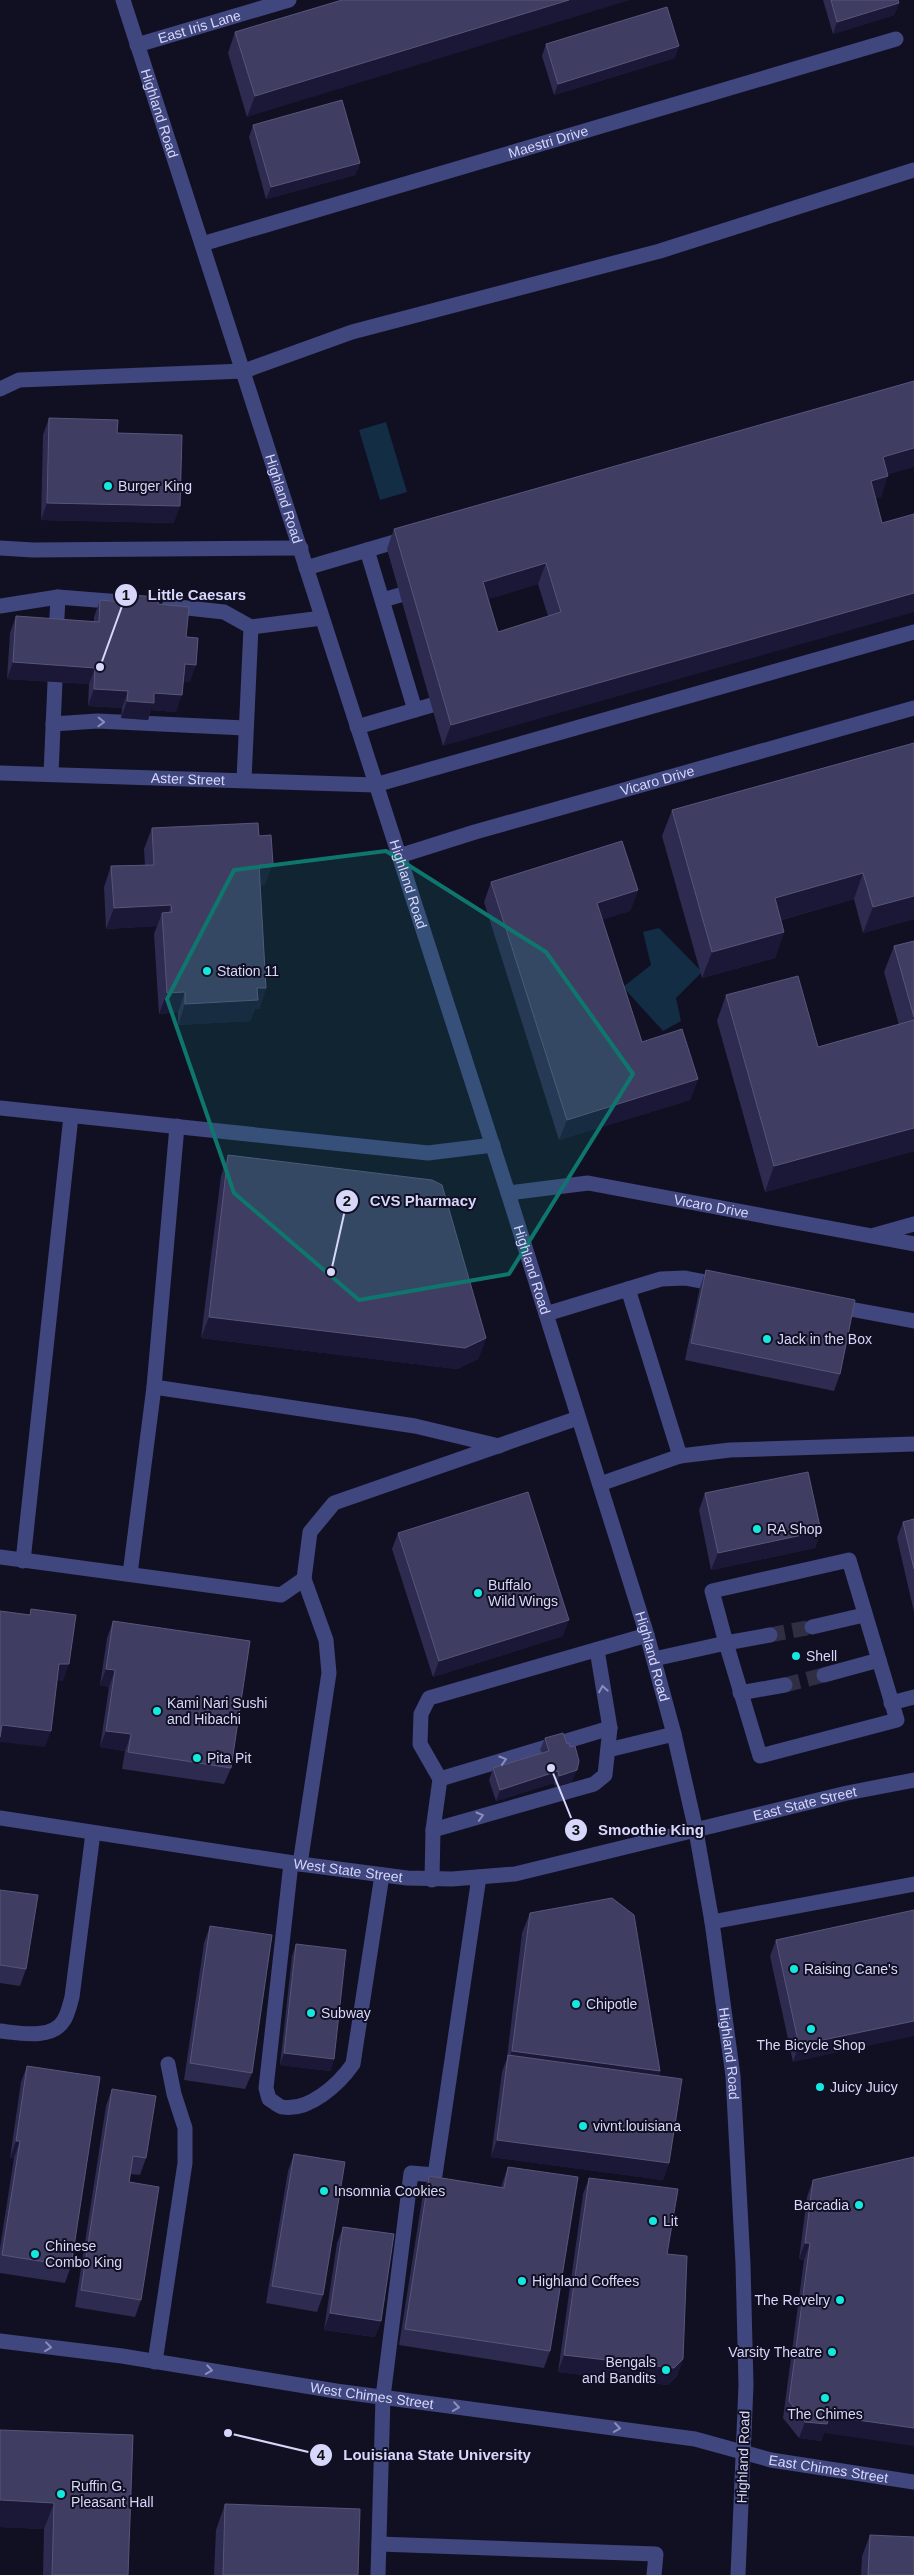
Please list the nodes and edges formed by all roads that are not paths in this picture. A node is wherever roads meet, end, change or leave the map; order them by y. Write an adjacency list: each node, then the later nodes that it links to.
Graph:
1 (123, 0): 5 (street, Highland Road)
2 (289, 0): 3 (street, East Iris Lane)
3 (259, 4): 5 (street, East Iris Lane)
4 (896, 39): 7 (street, Maestri Drive)
5 (137, 45): 7 (street, Highland Road)
6 (914, 170): 8 (street)
7 (202, 244): 8 (street, Highland Road)
8 (244, 371): 9 (street); 12 (street, Highland Road)
9 (0, 390)
10 (424, 533): 13 (street)
11 (0, 548): 12 (street)
12 (301, 548): 14 (street, Highland Road)
13 (367, 550): 14 (street); 17 (street)
14 (306, 568): 19 (street, Highland Road)
15 (400, 595): 17 (street)
16 (58, 597): 18 (street); 20 (street); 22 (street)
17 (383, 600): 26 (street)
18 (0, 606)
19 (322, 618): 20 (street); 28 (street, Highland Road)
20 (251, 627): 29 (street)
21 (914, 632): 33 (street, Aster Street)
22 (56, 636)
23 (55, 682): 27 (street)
24 (432, 705): 26 (street)
25 (914, 708): 34 (street, Vicaro Drive)
26 (415, 710): 28 (street)
27 (53, 724): 29 (street, one-way to 29); 31 (street)
28 (357, 727): 33 (street, Highland Road)
29 (245, 728): 32 (street)
30 (0, 773): 31 (street, Aster Street)
31 (51, 774): 32 (street, Aster Street)
32 (244, 780): 33 (street, Aster Street)
33 (375, 785): 34 (street, Highland Road)
34 (400, 856): 38 (street, Highland Road)
35 (0, 1108): 36 (street)
36 (70, 1116): 37 (street); 55 (street)
37 (177, 1126): 38 (street); 48 (street)
38 (493, 1145): 39 (street, Highland Road)
39 (508, 1193): 41 (street, Vicaro Drive); 46 (street, Highland Road)
40 (914, 1224): 41 (street)
41 (871, 1236): 42 (street, Vicaro Drive)
42 (914, 1244)
43 (733, 1287): 44 (street)
44 (628, 1289): 46 (street); 52 (street)
45 (819, 1303): 47 (street)
46 (546, 1314): 49 (street, Highland Road)
47 (914, 1321)
48 (154, 1388): 51 (street); 56 (street)
49 (578, 1418): 51 (street); 53 (street, Highland Road)
50 (914, 1444): 52 (street)
51 (499, 1446): 57 (street)
52 (680, 1456): 53 (street)
53 (600, 1484): 60 (street, Highland Road)
54 (0, 1558): 55 (street)
55 (23, 1560): 56 (street)
56 (130, 1574): 57 (street)
57 (304, 1579): 80 (street)
58 (864, 1615): 59 (street); 62 (street); 65 (street)
59 (812, 1627)
60 (647, 1635): 63 (street); 64 (street, Highland Road)
61 (770, 1635): 62 (street)
62 (726, 1643): 64 (street); 68 (street)
63 (597, 1650): 71 (street, one-way to 63); 74 (street)
64 (654, 1659): 72 (street, Highland Road)
65 (879, 1660): 66 (street); 70 (street)
66 (824, 1675)
67 (785, 1684): 68 (street)
68 (740, 1693): 70 (street)
69 (914, 1698): 70 (street)
70 (891, 1703)
71 (610, 1728): 73 (street); 74 (street, one-way to 71)
72 (674, 1734): 73 (street); 78 (street, Highland Road)
73 (608, 1750): 77 (street, one-way to 73)
74 (440, 1779): 77 (street)
75 (914, 1780): 78 (street, East State Street)
76 (0, 1818): 79 (street, West State Street)
77 (433, 1830): 83 (street)
78 (696, 1831): 82 (street, West State Street); 85 (street, Highland Road)
79 (93, 1833): 80 (street, West State Street); 86 (street)
80 (296, 1863): 81 (street, West State Street); 81 (street)
81 (382, 1875): 83 (street, West State Street)
82 (479, 1877): 83 (street, West State Street); 90 (street)
83 (432, 1880)
84 (914, 1884): 85 (street)
85 (712, 1922): 91 (street, Highland Road)
86 (0, 2032)
87 (168, 2064): 89 (street)
88 (0, 2341): 89 (street, West Chimes Street, one-way to 89)
89 (155, 2362): 90 (street, West Chimes Street, one-way to 90)
90 (383, 2398): 91 (street, West Chimes Street, one-way to 91); 93 (street)
91 (743, 2452): 92 (street, East Chimes Street); 96 (street, Highland Road)
92 (914, 2482)
93 (378, 2544): 94 (street); 95 (street)
94 (378, 2575)
95 (654, 2575)
96 (738, 2575)

